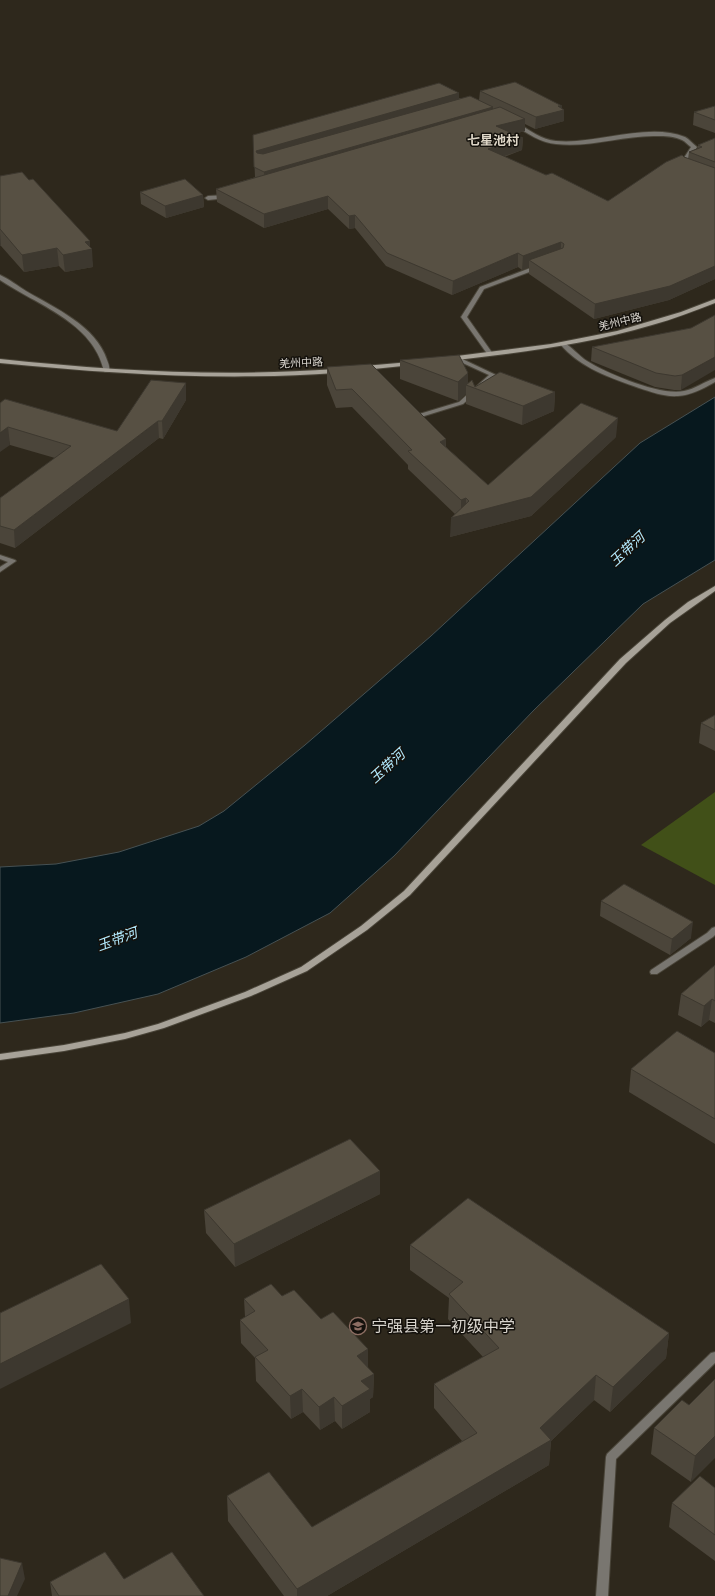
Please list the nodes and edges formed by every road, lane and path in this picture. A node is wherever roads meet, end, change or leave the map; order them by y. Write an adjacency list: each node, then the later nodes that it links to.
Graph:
1 (508, 121): 2 (street)
2 (688, 170)
3 (233, 195): 4 (street)
4 (208, 198)
5 (546, 264): 9 (street)
6 (0, 277): 16 (street)
7 (715, 301): 8 (street, 羌州中路)
8 (563, 344): 9 (street, 羌州中路); 17 (street)
9 (490, 354): 10 (street, 羌州中路)
10 (456, 358): 11 (street, 羌州中路); 18 (street)
11 (441, 360)
12 (0, 361): 16 (street, 羌州中路)
13 (418, 363): 14 (street)
14 (359, 369)
15 (344, 370): 16 (street, 羌州中路)
16 (107, 371)
17 (715, 380)
18 (427, 429)
19 (0, 556): 20 (street)
20 (0, 570)
21 (715, 588): 24 (street)
22 (715, 930): 23 (street)
23 (654, 972)
24 (0, 1057)
25 (715, 1356): 26 (street)
26 (602, 1596)

